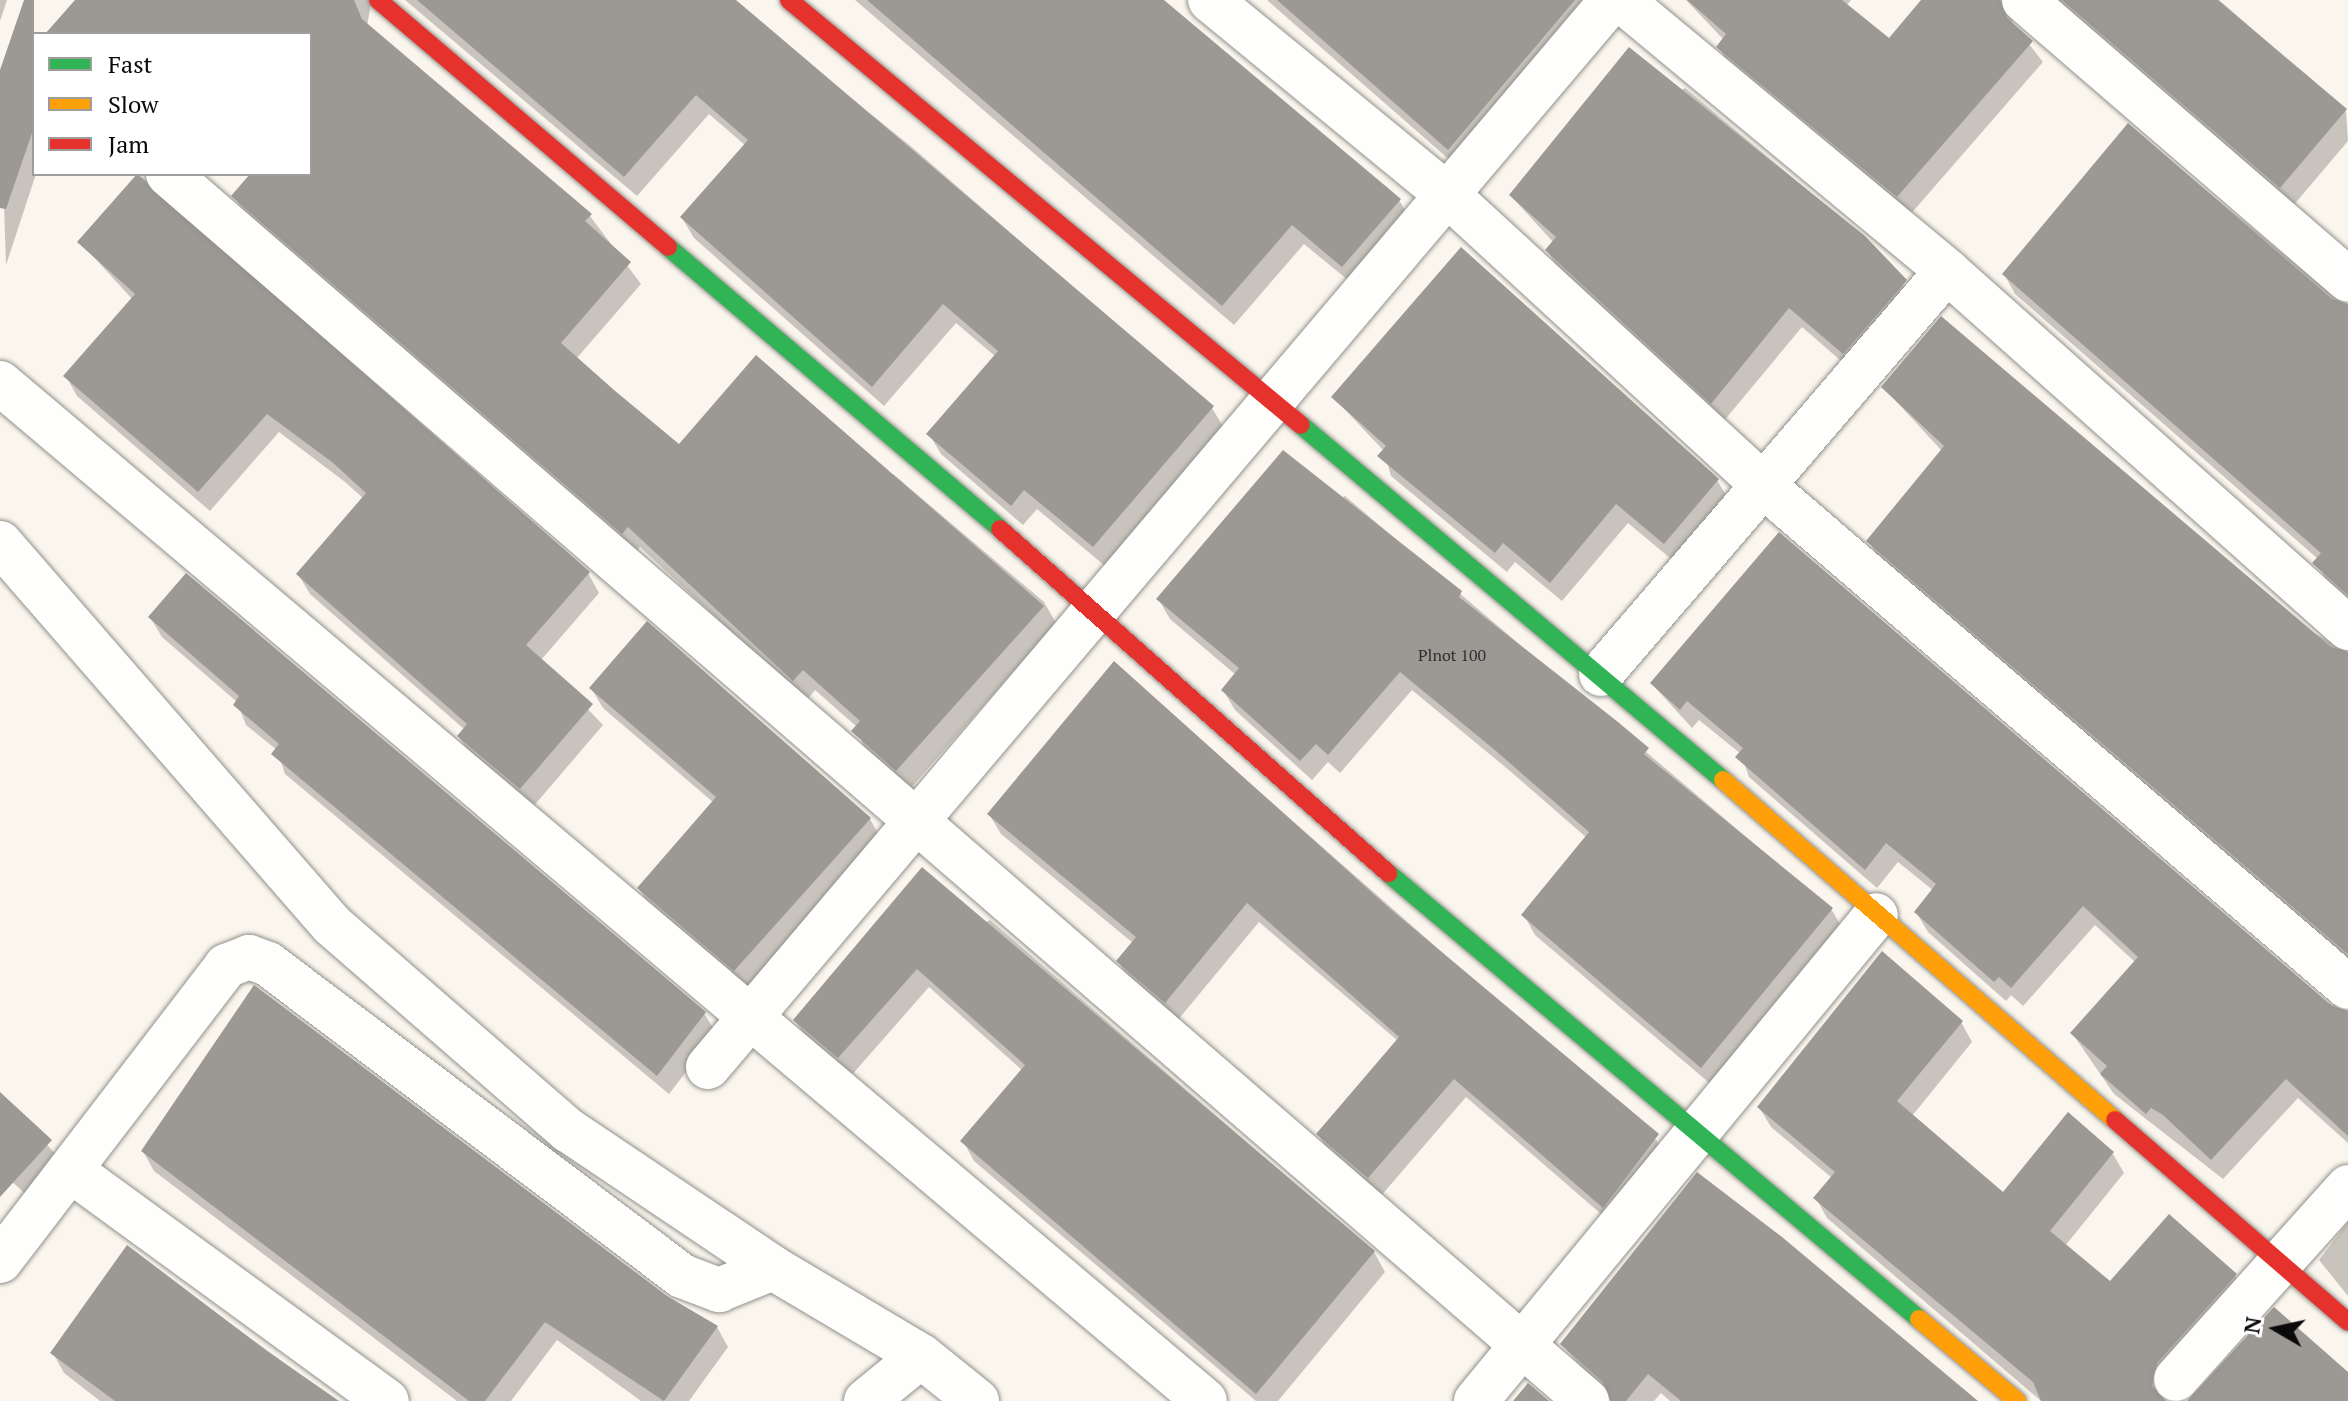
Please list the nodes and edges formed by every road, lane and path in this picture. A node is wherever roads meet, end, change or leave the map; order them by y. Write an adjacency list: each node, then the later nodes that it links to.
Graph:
1 (378, 0): 15 (street)
2 (789, 0): 12 (street)
3 (1210, 0): 8 (street)
4 (1612, 0): 8 (street)
5 (1621, 0): 9 (street)
6 (2024, 0): 10 (street)
7 (170, 176): 18 (street)
8 (1449, 196): 12 (street); 13 (street)
9 (1947, 271): 13 (street); 16 (street)
10 (2348, 280)
11 (0, 383): 21 (street)
12 (1275, 406): 15 (street); 17 (street)
13 (1765, 487): 17 (street); 20 (street)
14 (0, 543): 28 (street)
15 (1095, 610): 18 (street); 23 (street)
16 (2348, 628)
17 (1601, 674): 19 (street)
18 (918, 818): 21 (street); 30 (street)
19 (1876, 915): 23 (street); 27 (street)
20 (2348, 987)
21 (746, 1018): 22 (street); 36 (street)
22 (708, 1067)
23 (1698, 1131): 30 (street); 39 (street)
24 (70, 1170): 26 (street); 28 (street); 33 (street)
25 (2348, 1187): 27 (street)
26 (3, 1251)
27 (2282, 1258): 29 (street); 32 (street)
28 (773, 1268): 31 (street)
29 (2348, 1322)
30 (1523, 1346): 37 (street); 38 (street)
31 (921, 1356): 34 (street); 35 (street)
32 (2176, 1379)
33 (387, 1401)
34 (866, 1401)
35 (977, 1401)
36 (1205, 1401)
37 (1476, 1401)
38 (1587, 1401)
39 (2017, 1401)

